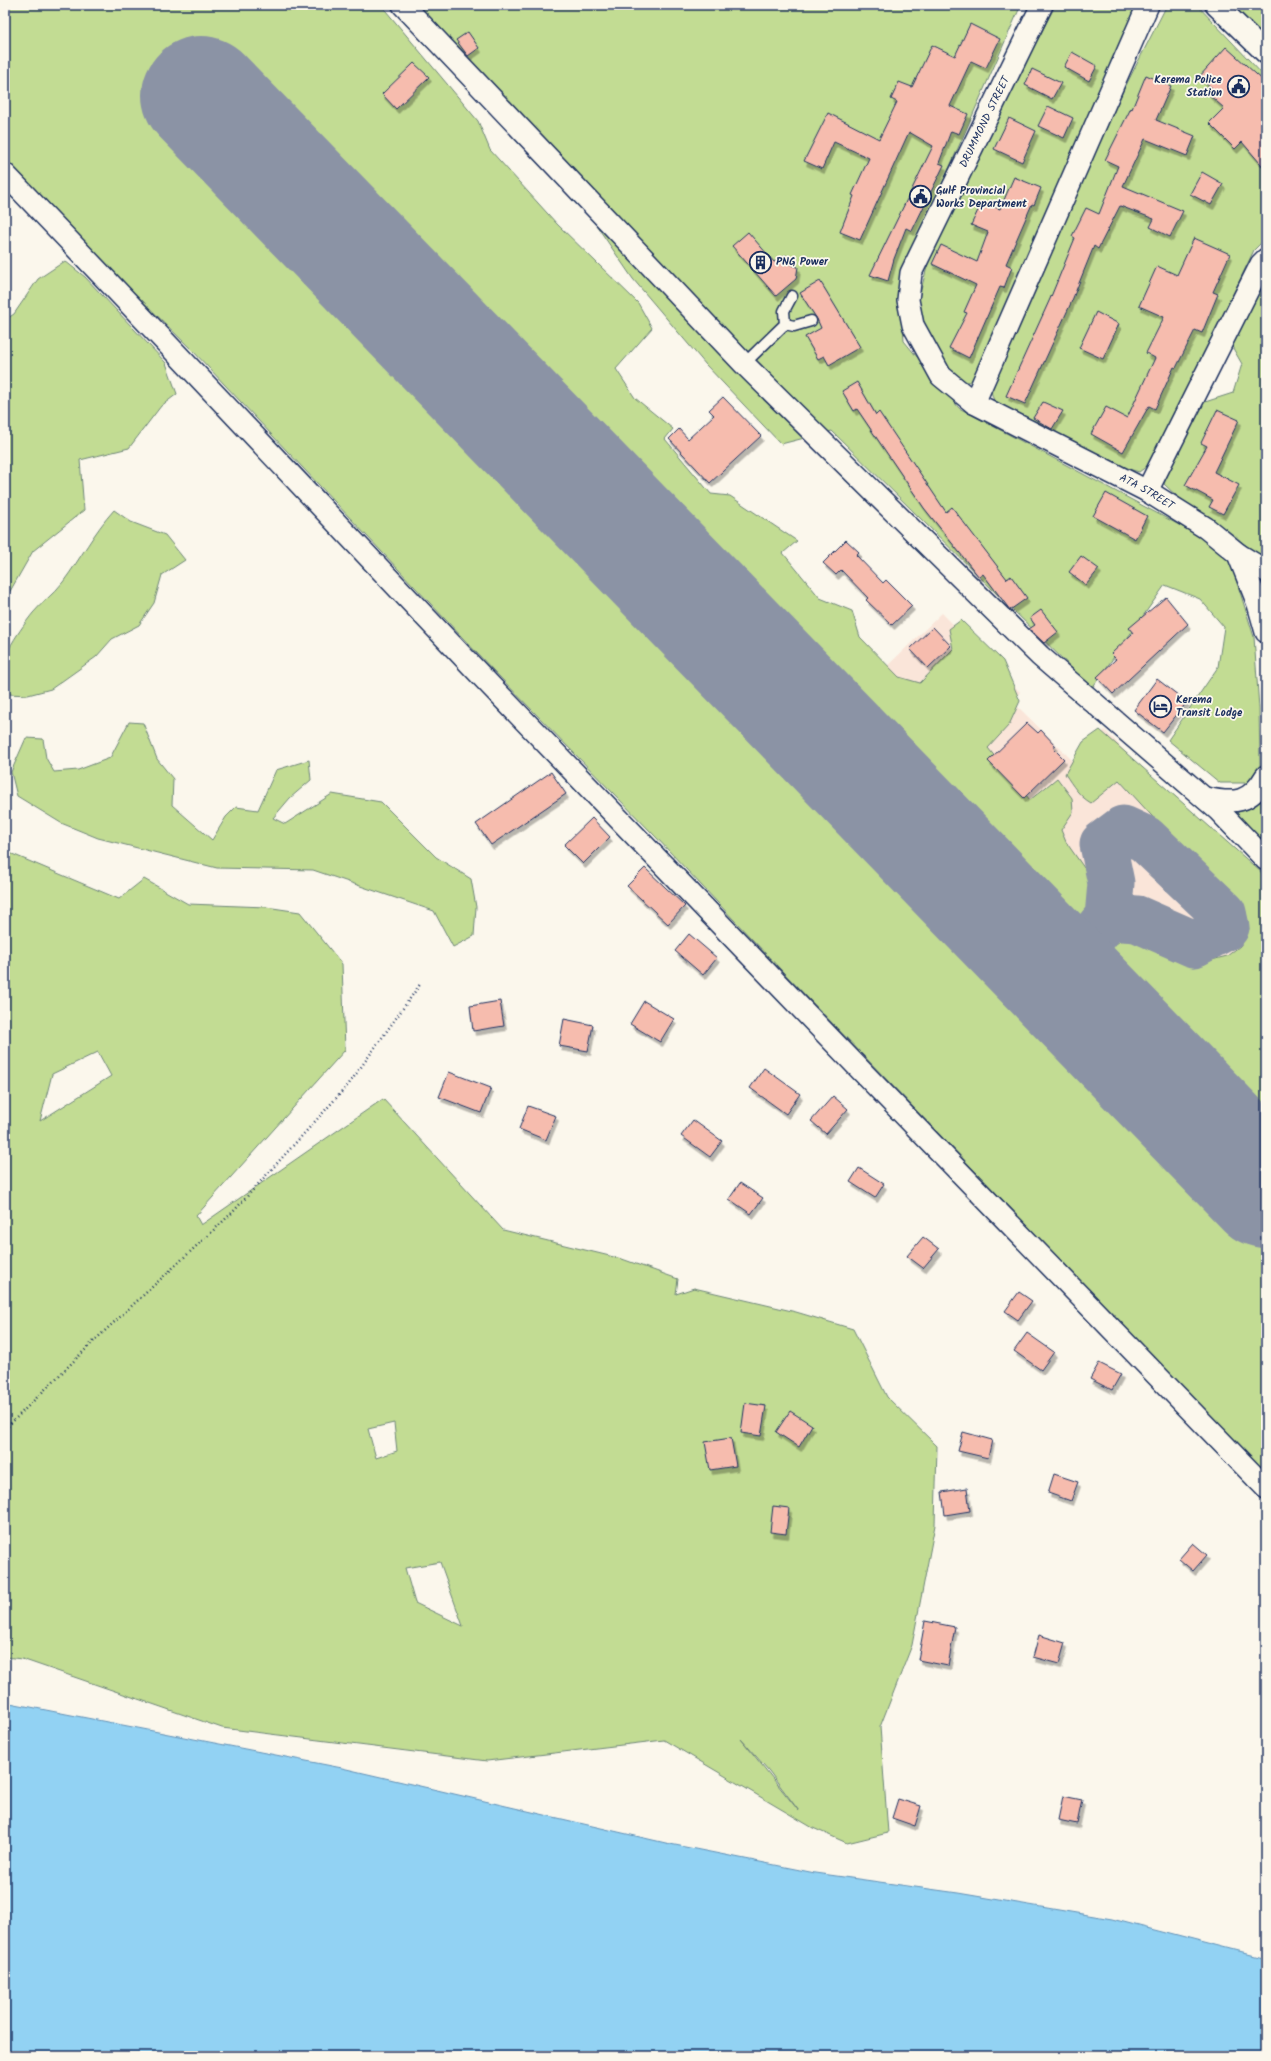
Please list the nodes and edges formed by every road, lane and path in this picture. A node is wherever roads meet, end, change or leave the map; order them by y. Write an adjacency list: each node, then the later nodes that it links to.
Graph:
1 (403, 5): 11 (street)
2 (1042, 5): 12 (street, DRUMMOND STREET)
3 (1148, 5): 12 (street)
4 (1216, 5): 5 (street)
5 (1266, 53)
6 (5, 174): 22 (street)
7 (1266, 259): 13 (street)
8 (792, 296): 10 (lane)
9 (811, 321): 10 (lane)
10 (785, 324): 11 (lane)
11 (744, 364): 18 (street)
12 (974, 403): 13 (street, ATA STREET)
13 (1148, 491): 14 (street, ATA STREET)
14 (1238, 554): 15 (street); 16 (street, ATA STREET)
15 (1266, 571)
16 (1266, 632)
17 (1266, 776): 18 (street)
18 (1205, 798): 19 (street)
19 (1266, 860)
20 (421, 983): 21 (path)
21 (5, 1429)
22 (1266, 1488)

